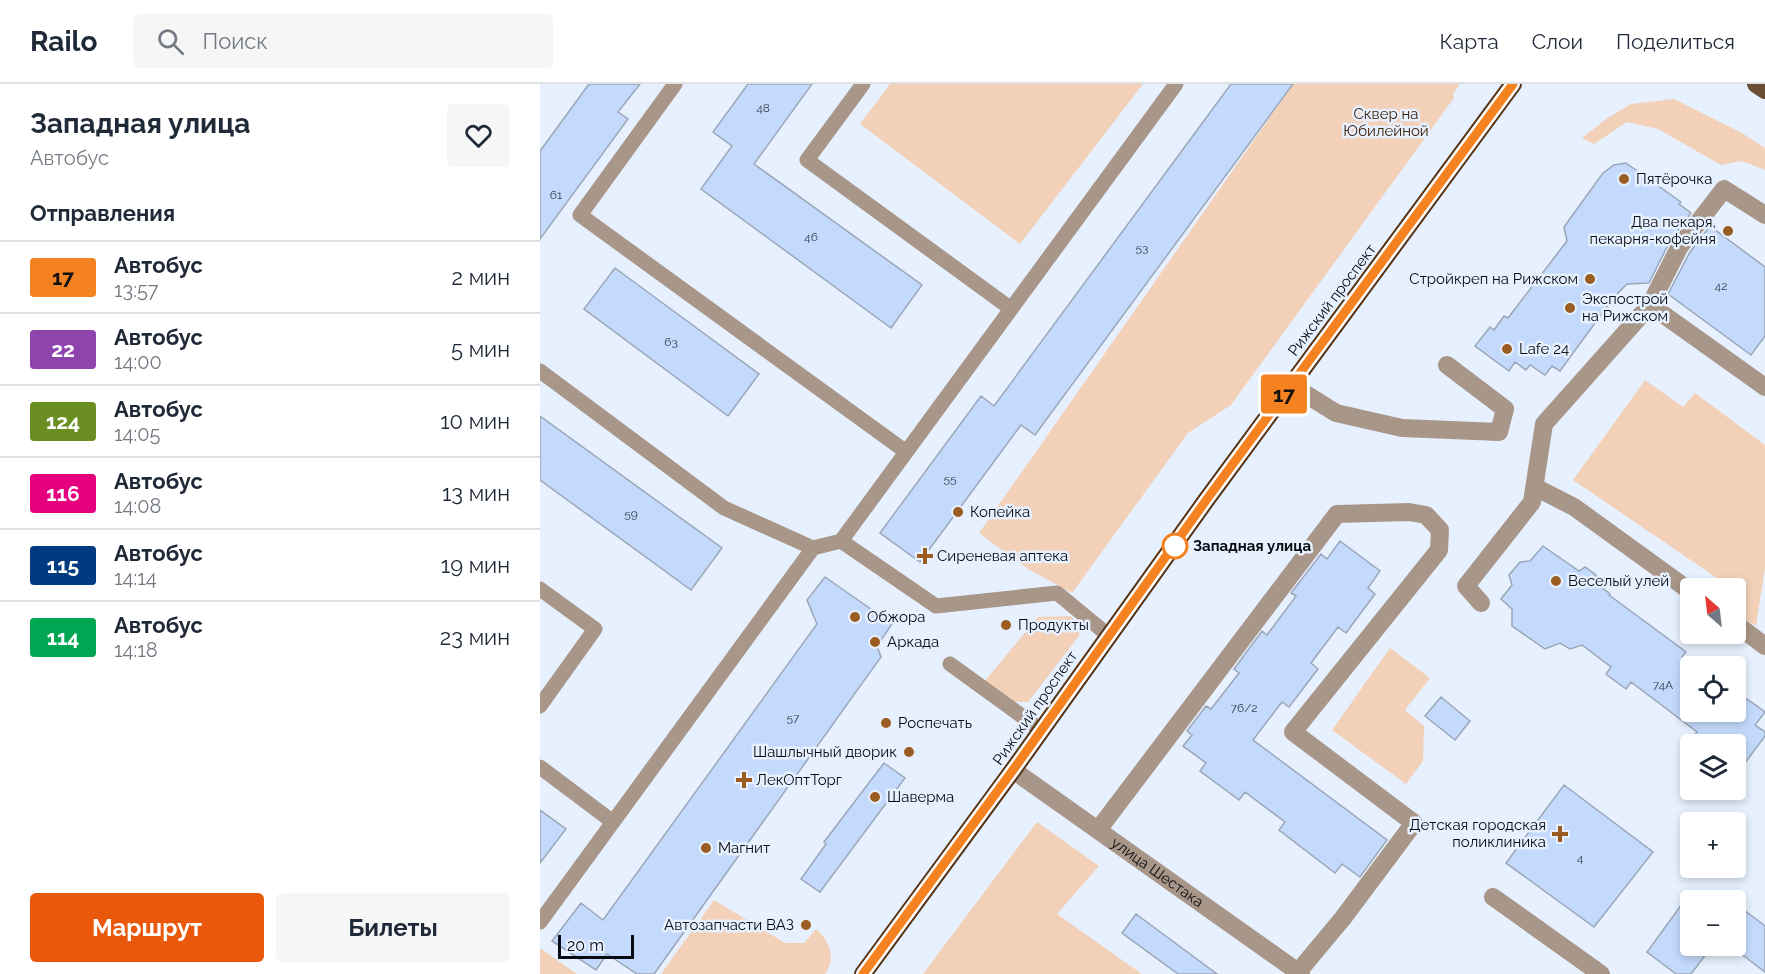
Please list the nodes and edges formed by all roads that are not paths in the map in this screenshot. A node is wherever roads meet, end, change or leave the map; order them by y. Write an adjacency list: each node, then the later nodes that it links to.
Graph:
1 (675, 84): 14 (lane)
2 (863, 84): 9 (lane)
3 (1176, 84): 9 (lane)
4 (1513, 84): 12 (highway, Рижский проспект)
5 (1756, 84): 6 (main road)
6 (1765, 90)
7 (1765, 216): 8 (street)
8 (1650, 305): 13 (street); 15 (street)
9 (1010, 309): 14 (lane)
10 (1447, 365): 12 (street)
11 (540, 371): 17 (lane)
12 (1291, 385): 22 (highway, Рижский проспект)
13 (1765, 387)
14 (905, 451): 16 (lane)
15 (1535, 487): 18 (street); 20 (street)
16 (841, 541): 17 (lane); 22 (lane)
17 (813, 548): 29 (lane)
18 (1680, 584)
19 (540, 589): 25 (lane)
20 (1481, 603)
21 (1746, 632): 23 (street)
22 (1108, 635): 26 (highway, Рижский проспект)
23 (1765, 646)
24 (950, 664): 26 (lane)
25 (540, 706)
26 (1041, 730): 28 (highway, Рижский проспект)
27 (540, 767): 29 (lane)
28 (1013, 770): 30 (street, улица Шестака); 34 (highway, Рижский проспект)
29 (613, 822): 32 (lane)
30 (1098, 830): 33 (street, улица Шестака); 33 (street)
31 (1493, 897): 35 (street)
32 (540, 922)
33 (1299, 973)
34 (863, 974)
35 (1601, 974)

